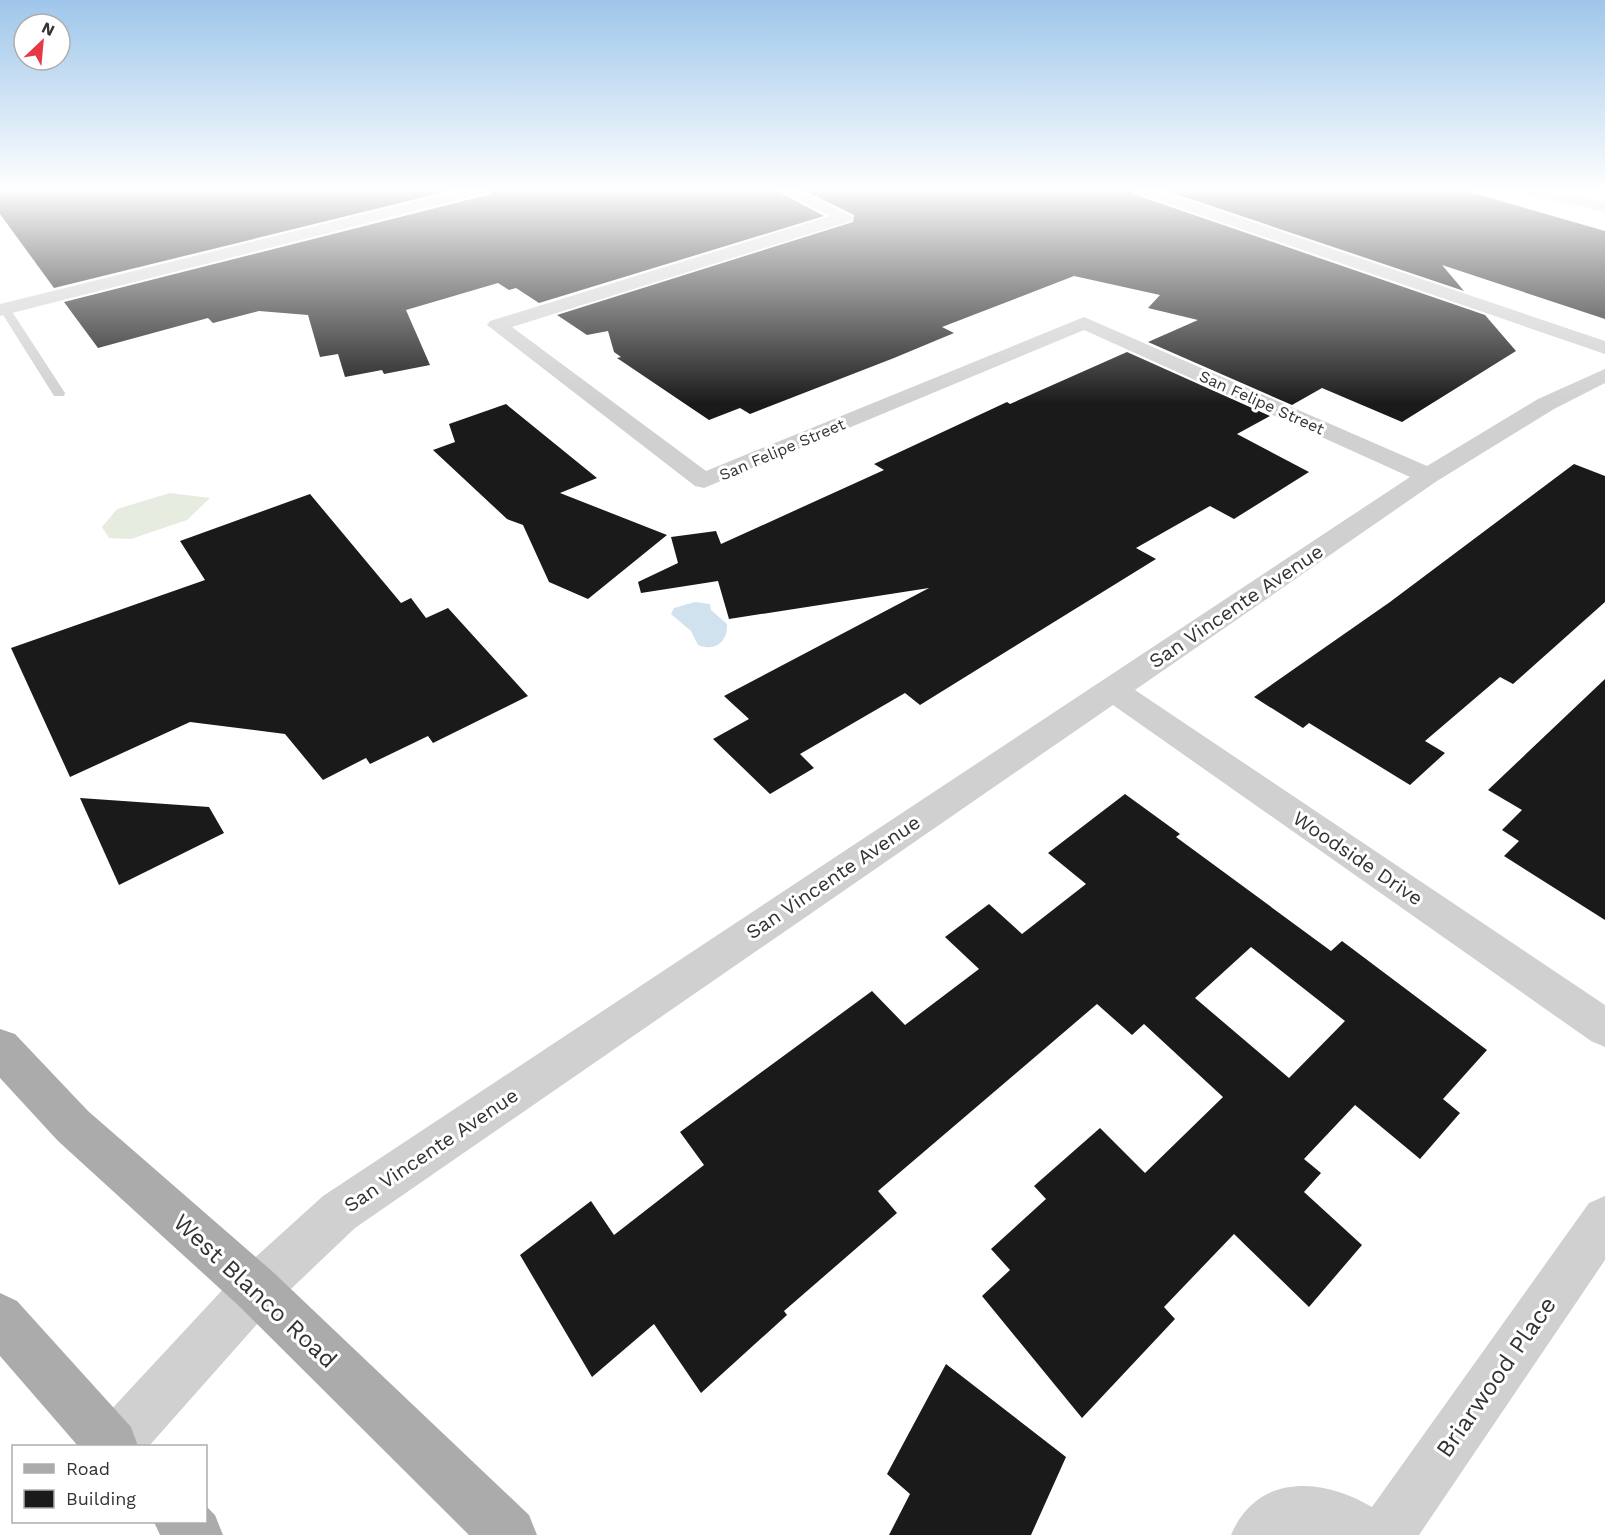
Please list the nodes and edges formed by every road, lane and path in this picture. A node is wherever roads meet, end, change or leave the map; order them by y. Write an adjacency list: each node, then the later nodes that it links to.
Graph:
1 (199, 261): 4 (street)
2 (704, 261): 8 (street, San Felipe Street)
3 (1349, 261): 5 (street)
4 (2, 310): 7 (lane)
5 (1605, 348)
6 (1605, 375): 8 (street, San Vincente Avenue)
7 (59, 393)
8 (1428, 476): 9 (street, San Vincente Avenue)
9 (1112, 689): 10 (street, Woodside Drive); 13 (street, San Vincente Avenue)
10 (1605, 1028)
11 (0, 1048): 13 (main road, West Blanco Road)
12 (1605, 1219): 22 (street, Briarwood Place)
13 (256, 1289): 16 (street, San Vincente Avenue); 19 (main road, West Blanco Road)
14 (0, 1318): 15 (main road)
15 (112, 1445)
16 (114, 1445)
17 (184, 1523): 18 (main road)
18 (195, 1535)
19 (509, 1535)
20 (1259, 1535): 21 (street)
21 (1364, 1535)
22 (1386, 1535)

